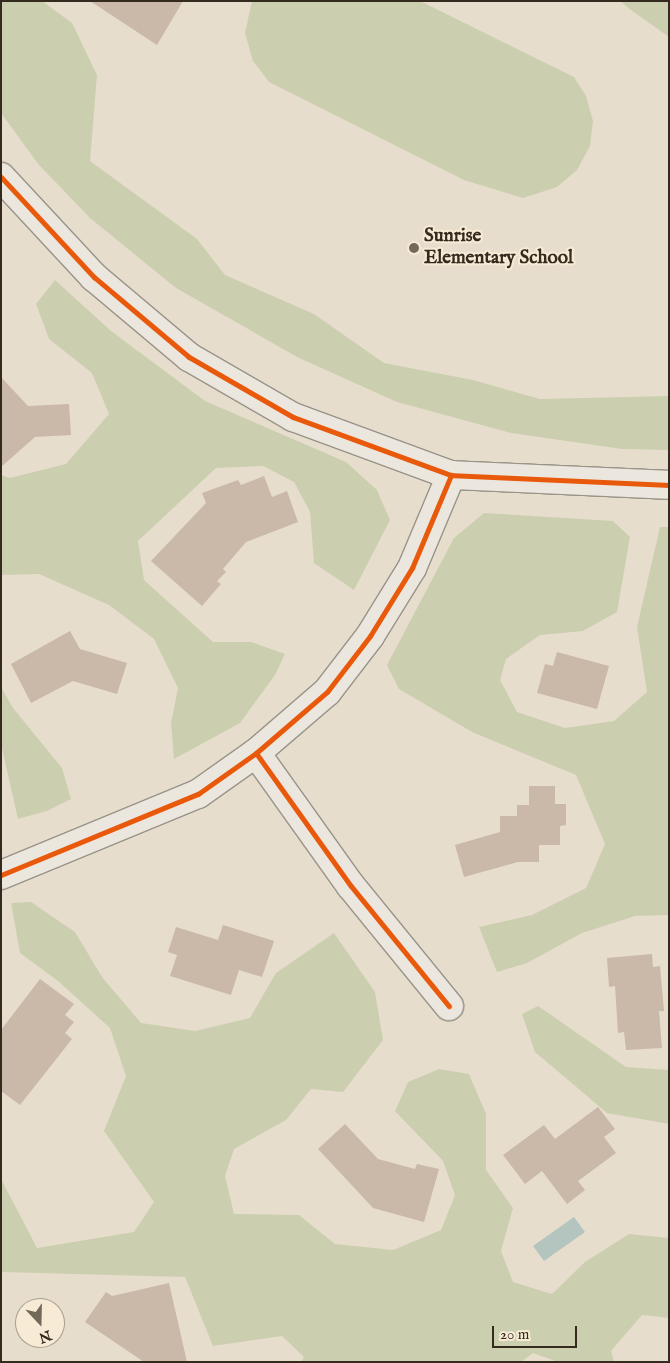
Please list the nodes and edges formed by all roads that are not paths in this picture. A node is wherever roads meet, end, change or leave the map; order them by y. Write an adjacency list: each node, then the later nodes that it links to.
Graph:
1 (1, 177): 2 (street)
2 (451, 475): 3 (street); 4 (street)
3 (669, 485)
4 (256, 753): 5 (street); 6 (street)
5 (1, 875)
6 (449, 1006)

